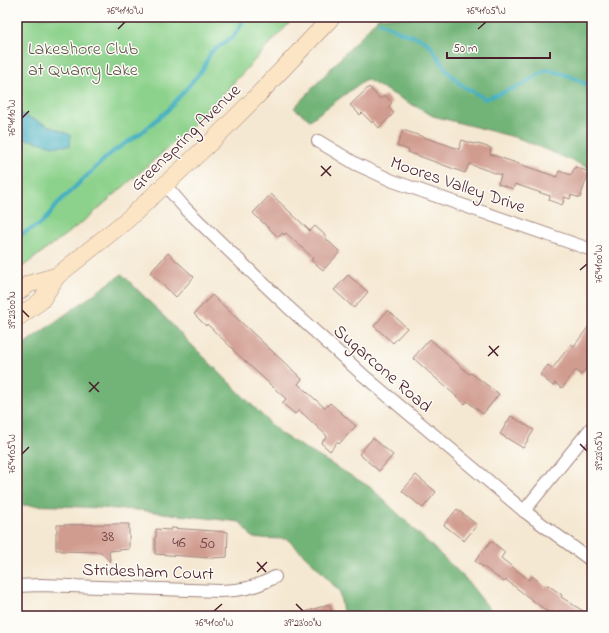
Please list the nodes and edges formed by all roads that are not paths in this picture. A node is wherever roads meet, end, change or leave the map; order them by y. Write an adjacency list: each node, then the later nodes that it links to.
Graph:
1 (332, 17): 3 (main road, Greenspring Avenue)
2 (318, 141): 4 (street, Moores Valley Drive)
3 (165, 185): 5 (main road, Greenspring Avenue); 9 (street, Sugarcone Road)
4 (592, 250)
5 (57, 276): 6 (main road, Greenspring Avenue); 7 (main road, Greenspring Avenue)
6 (17, 293)
7 (17, 318)
8 (592, 427): 9 (street)
9 (524, 510): 10 (street, Sugarcone Road)
10 (592, 561)
11 (276, 577): 12 (street, Stridesham Court)
12 (17, 586)

